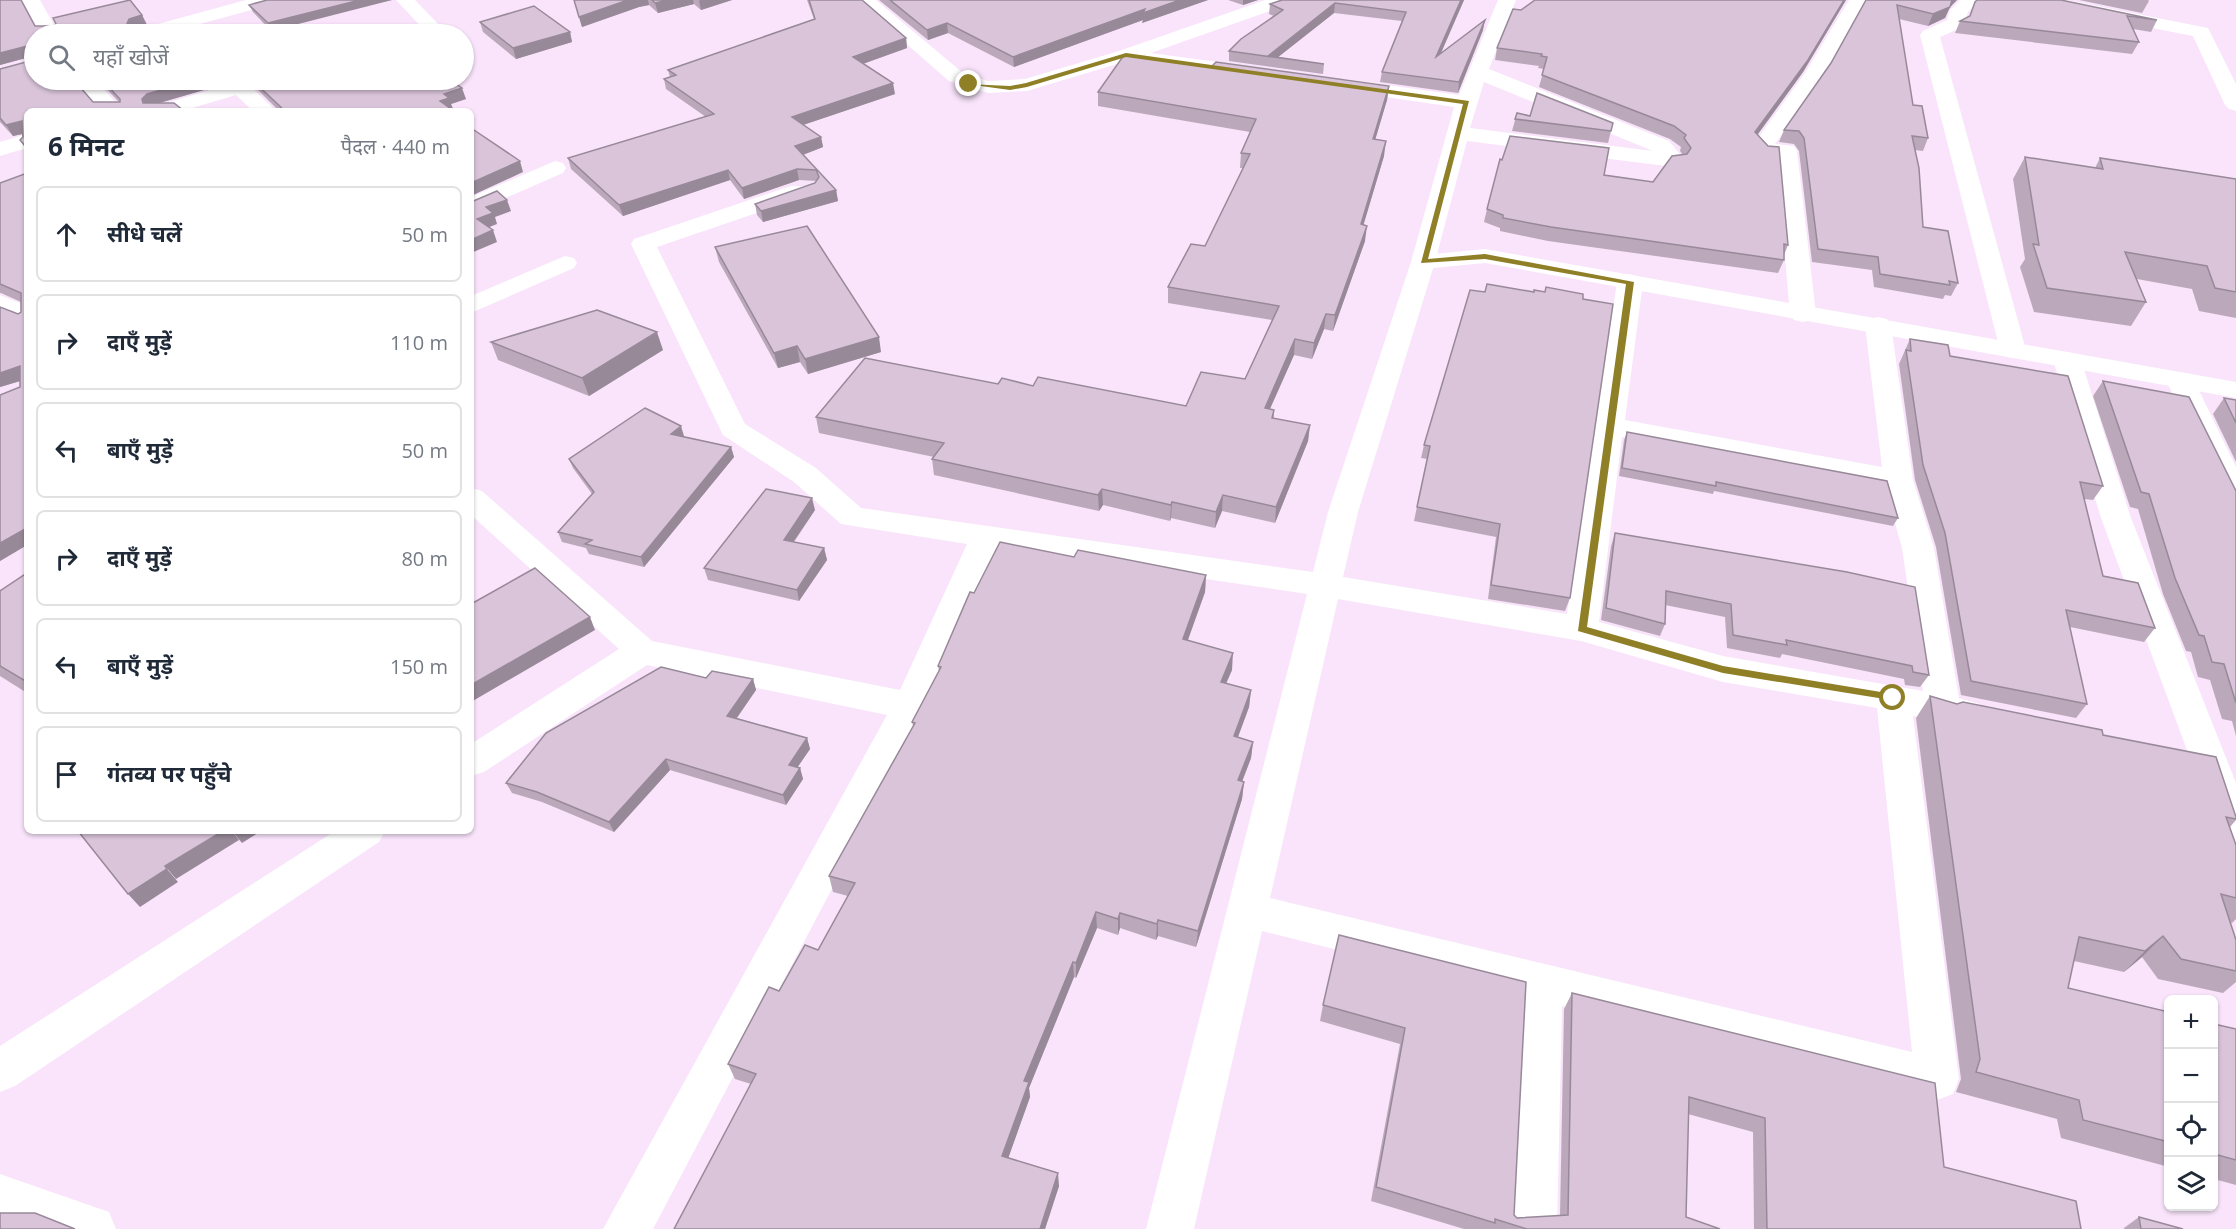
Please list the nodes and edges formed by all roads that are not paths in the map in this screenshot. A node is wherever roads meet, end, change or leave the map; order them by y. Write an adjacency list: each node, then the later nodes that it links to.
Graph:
1 (31, 0): 11 (street)
2 (267, 0): 10 (street)
3 (405, 0): 13 (street)
4 (865, 0): 16 (street)
5 (1282, 0): 16 (street)
6 (1507, 0): 17 (street)
7 (1858, 0): 39 (street)
8 (1971, 0): 42 (street)
9 (2039, 0): 14 (street)
10 (224, 5): 12 (street)
11 (44, 24)
12 (170, 24)
13 (428, 24)
14 (2201, 32): 15 (street); 24 (street)
15 (2224, 38)
16 (1126, 55): 18 (street)
17 (1478, 72): 23 (street); 28 (street)
18 (1278, 76)
19 (1325, 83): 23 (street)
20 (93, 90): 25 (street)
21 (230, 90): 26 (street)
22 (243, 90): 27 (street)
23 (1466, 102): 28 (street)
24 (2236, 105)
25 (110, 108)
26 (170, 108)
27 (262, 108)
28 (1457, 133): 35 (street)
29 (24, 142): 30 (street)
30 (0, 149)
31 (555, 168): 33 (street)
32 (808, 188): 50 (street)
33 (474, 205)
34 (565, 262): 38 (street)
35 (1423, 262): 36 (street); 51 (street)
36 (1630, 282): 39 (street); 46 (street)
37 (0, 303): 40 (street)
38 (474, 304)
39 (1803, 314): 41 (street)
40 (24, 315)
41 (1878, 324): 42 (street); 47 (street)
42 (2013, 350): 43 (street)
43 (2067, 360): 44 (street); 60 (street)
44 (2180, 380): 45 (street); 48 (street)
45 (2236, 390)
46 (1610, 426): 47 (street); 52 (street)
47 (1898, 480): 56 (street)
48 (2236, 498)
49 (474, 501): 53 (street)
50 (986, 536): 51 (street); 55 (street)
51 (1326, 585): 52 (street); 63 (street)
52 (1581, 629): 54 (street)
53 (642, 651): 55 (street); 59 (street)
54 (1893, 698): 56 (street); 64 (street)
55 (910, 706): 68 (street)
56 (1943, 710): 57 (street)
57 (2001, 720)
58 (2174, 753): 60 (street)
59 (474, 760)
60 (2208, 760): 61 (street)
61 (2236, 831)
62 (361, 834): 65 (street)
63 (1247, 910): 64 (street); 69 (street)
64 (1542, 982): 70 (street)
65 (0, 1071)
66 (0, 1197): 67 (street)
67 (92, 1229)
68 (627, 1229)
69 (1170, 1229)
70 (1533, 1229)

